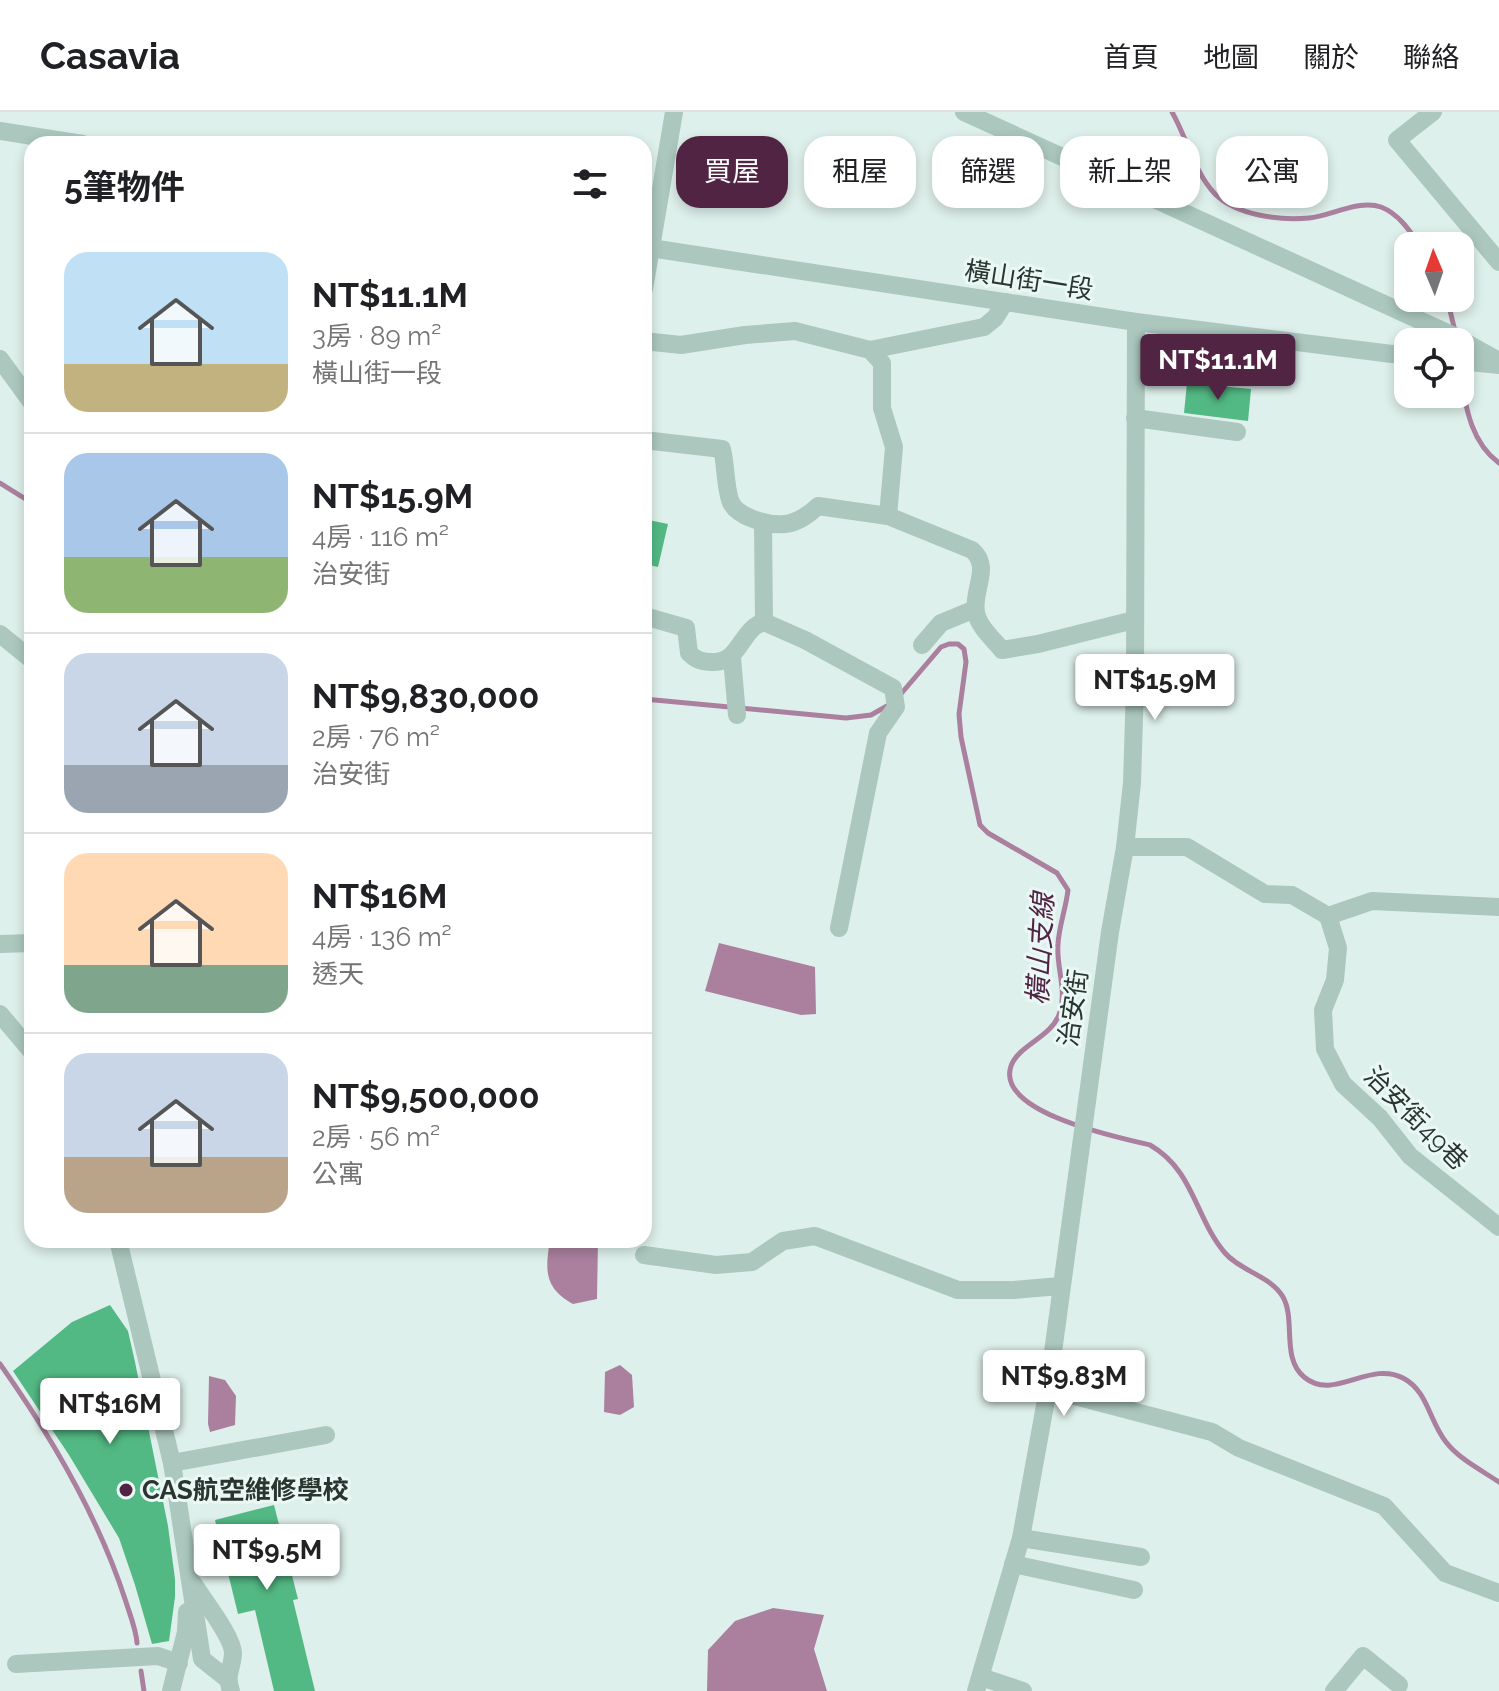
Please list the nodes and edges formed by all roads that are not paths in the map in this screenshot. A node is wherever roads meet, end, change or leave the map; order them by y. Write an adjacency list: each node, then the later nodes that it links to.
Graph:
1 (674, 112): 6 (street)
2 (964, 112): 16 (street)
3 (1433, 112): 8 (street)
4 (0, 131): 5 (street)
5 (32, 136)
6 (652, 226)
7 (652, 248): 9 (street, 橫山街一段)
8 (1499, 262)
9 (1005, 302): 10 (street, 橫山街一段); 12 (street)
10 (1136, 322): 13 (street, 橫山街一段); 18 (street, 治安街)
11 (652, 342): 12 (street)
12 (870, 350): 21 (street)
13 (1394, 354)
14 (0, 359): 17 (street)
15 (1474, 362): 16 (street)
16 (1499, 363)
17 (24, 392)
18 (1135, 418): 19 (street); 25 (street, 治安街)
19 (1237, 432)
20 (652, 441): 22 (street)
21 (888, 516): 22 (street); 23 (street)
22 (763, 523): 26 (street)
23 (975, 609): 25 (street); 28 (street)
24 (652, 618): 30 (street)
25 (1134, 620): 32 (street, 治安街)
26 (764, 622): 30 (street); 35 (street)
27 (0, 634): 29 (street)
28 (922, 645)
29 (24, 654)
30 (732, 658): 31 (street)
31 (737, 715)
32 (1125, 847): 34 (street); 43 (street, 治安街)
33 (1499, 907): 34 (street)
34 (1328, 916): 40 (street, 治安街49巷)
35 (839, 928)
36 (24, 943): 37 (street)
37 (0, 944)
38 (0, 1014): 39 (street)
39 (24, 1042)
40 (1499, 1227)
41 (120, 1248): 46 (street)
42 (644, 1255): 43 (street)
43 (1060, 1286): 44 (street, 治安街)
44 (1048, 1389): 47 (street, 治安街); 52 (street)
45 (326, 1435): 46 (street)
46 (172, 1463): 50 (street)
47 (1021, 1538): 48 (street); 49 (street, 治安街)
48 (1141, 1557)
49 (1013, 1564): 51 (street); 56 (street, 治安街)
50 (189, 1577): 53 (street); 55 (street); 55 (street)
51 (1134, 1590)
52 (1499, 1593)
53 (179, 1663): 54 (street); 58 (street)
54 (16, 1664)
55 (228, 1684)
56 (978, 1684): 59 (street)
57 (1399, 1685): 60 (street)
58 (171, 1691)
59 (1023, 1691)
60 (1334, 1691)

